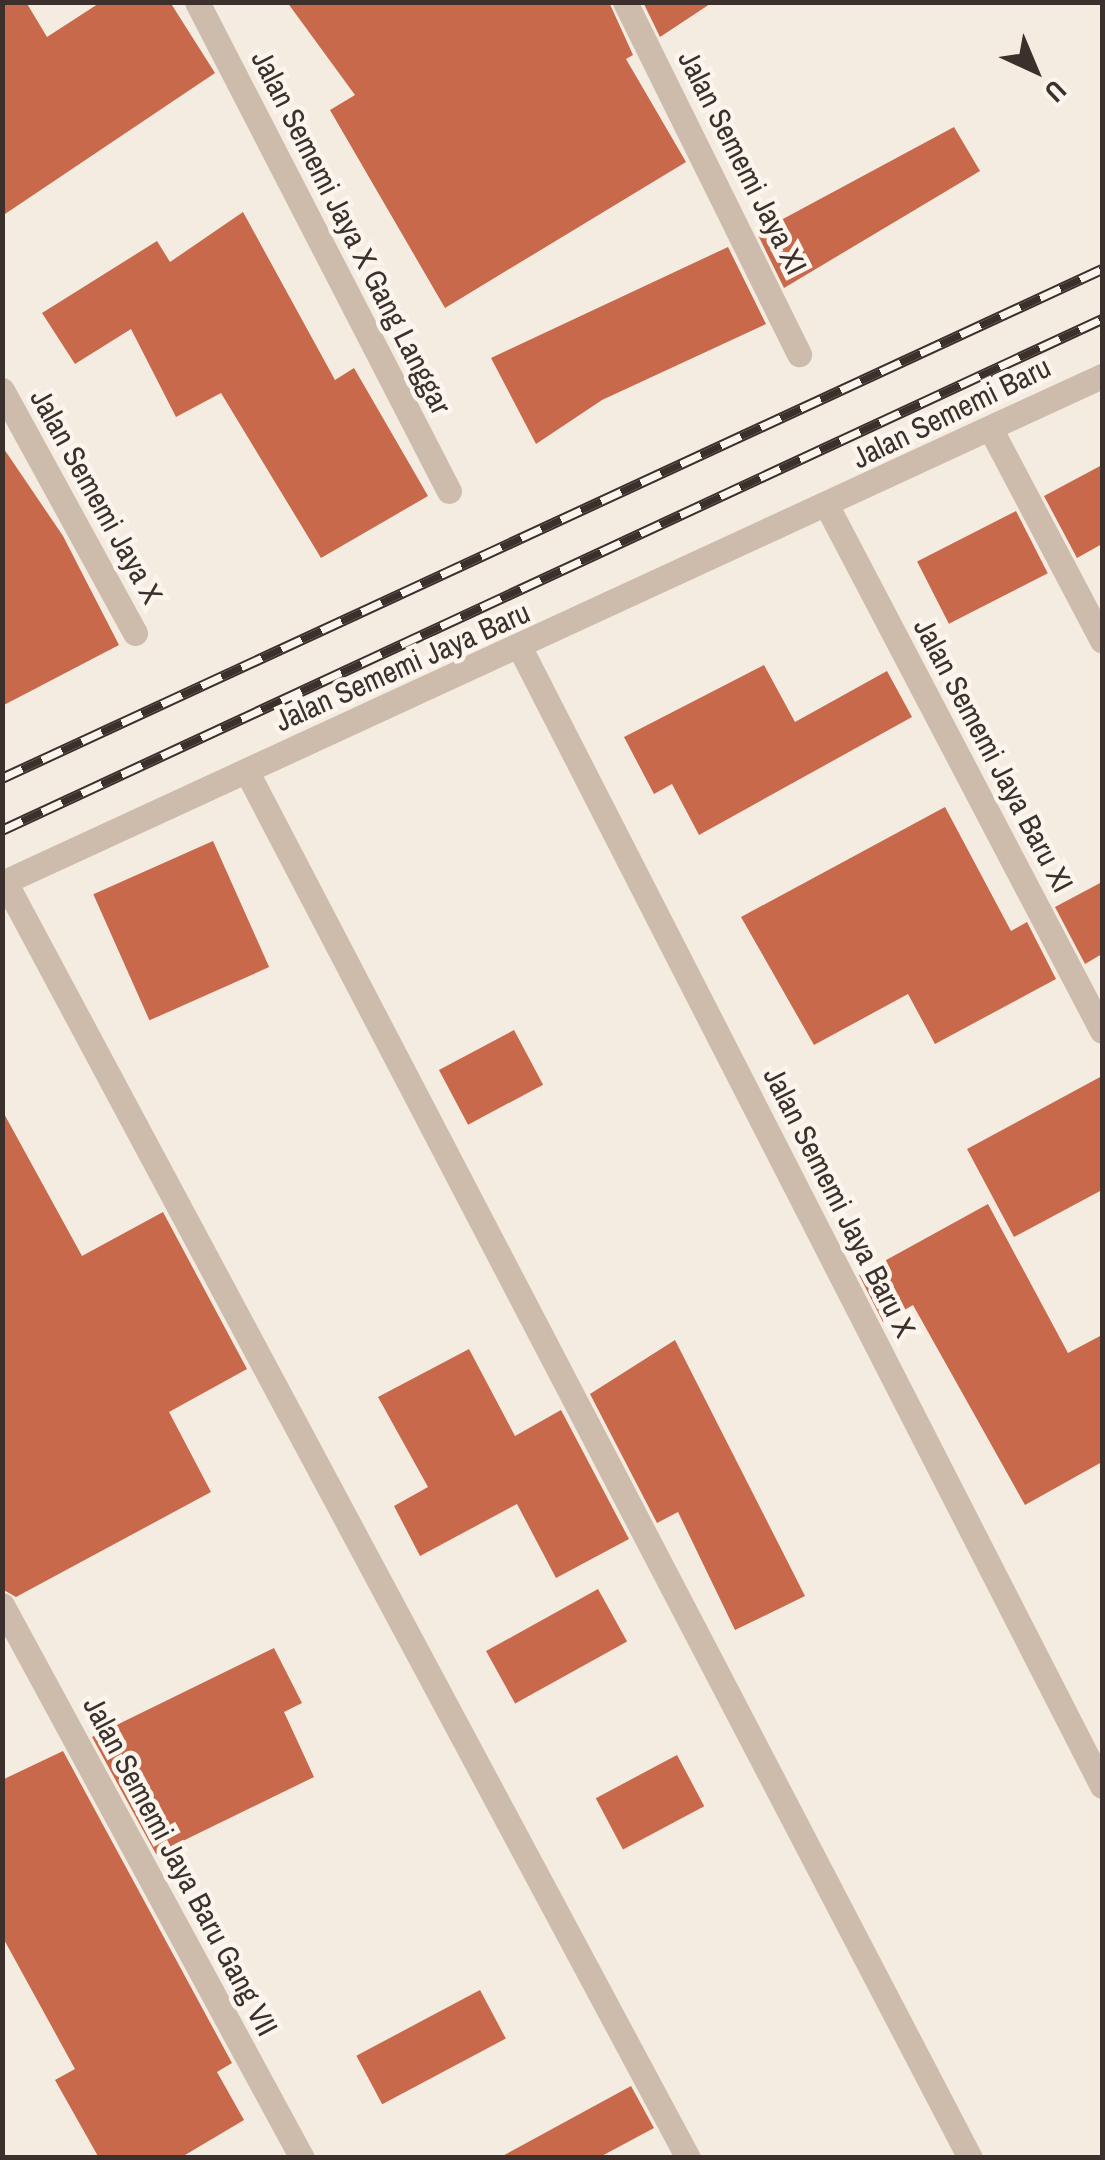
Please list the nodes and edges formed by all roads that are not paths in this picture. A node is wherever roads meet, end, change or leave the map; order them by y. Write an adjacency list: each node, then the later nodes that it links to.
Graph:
1 (198, 2): 7 (street, Jalan Sememi Jaya X Gang Langgar)
2 (624, 2): 3 (street, Jalan Sememi Jaya XI)
3 (798, 354)
4 (1102, 376): 6 (street, Jalan Sememi Baru)
5 (2, 390): 9 (street, Jalan Sememi Jaya X)
6 (990, 428): 8 (street, Jalan Sememi Baru); 10 (street)
7 (448, 490)
8 (828, 508): 11 (street, Jalan Sememi Jaya Baru); 14 (street, Jalan Sememi Jaya Baru XI)
9 (135, 633)
10 (1102, 640)
11 (520, 648): 12 (street, Jalan Sememi Jaya Baru); 16 (street, Jalan Sememi Jaya Baru X)
12 (247, 772): 13 (street, Jalan Sememi Jaya Baru); 19 (street)
13 (4, 883): 18 (street)
14 (1102, 1032)
15 (2, 1605): 17 (street, Jalan Sememi Jaya Baru Gang VII)
16 (1102, 1786)
17 (302, 2158)
18 (688, 2158)
19 (970, 2158)

